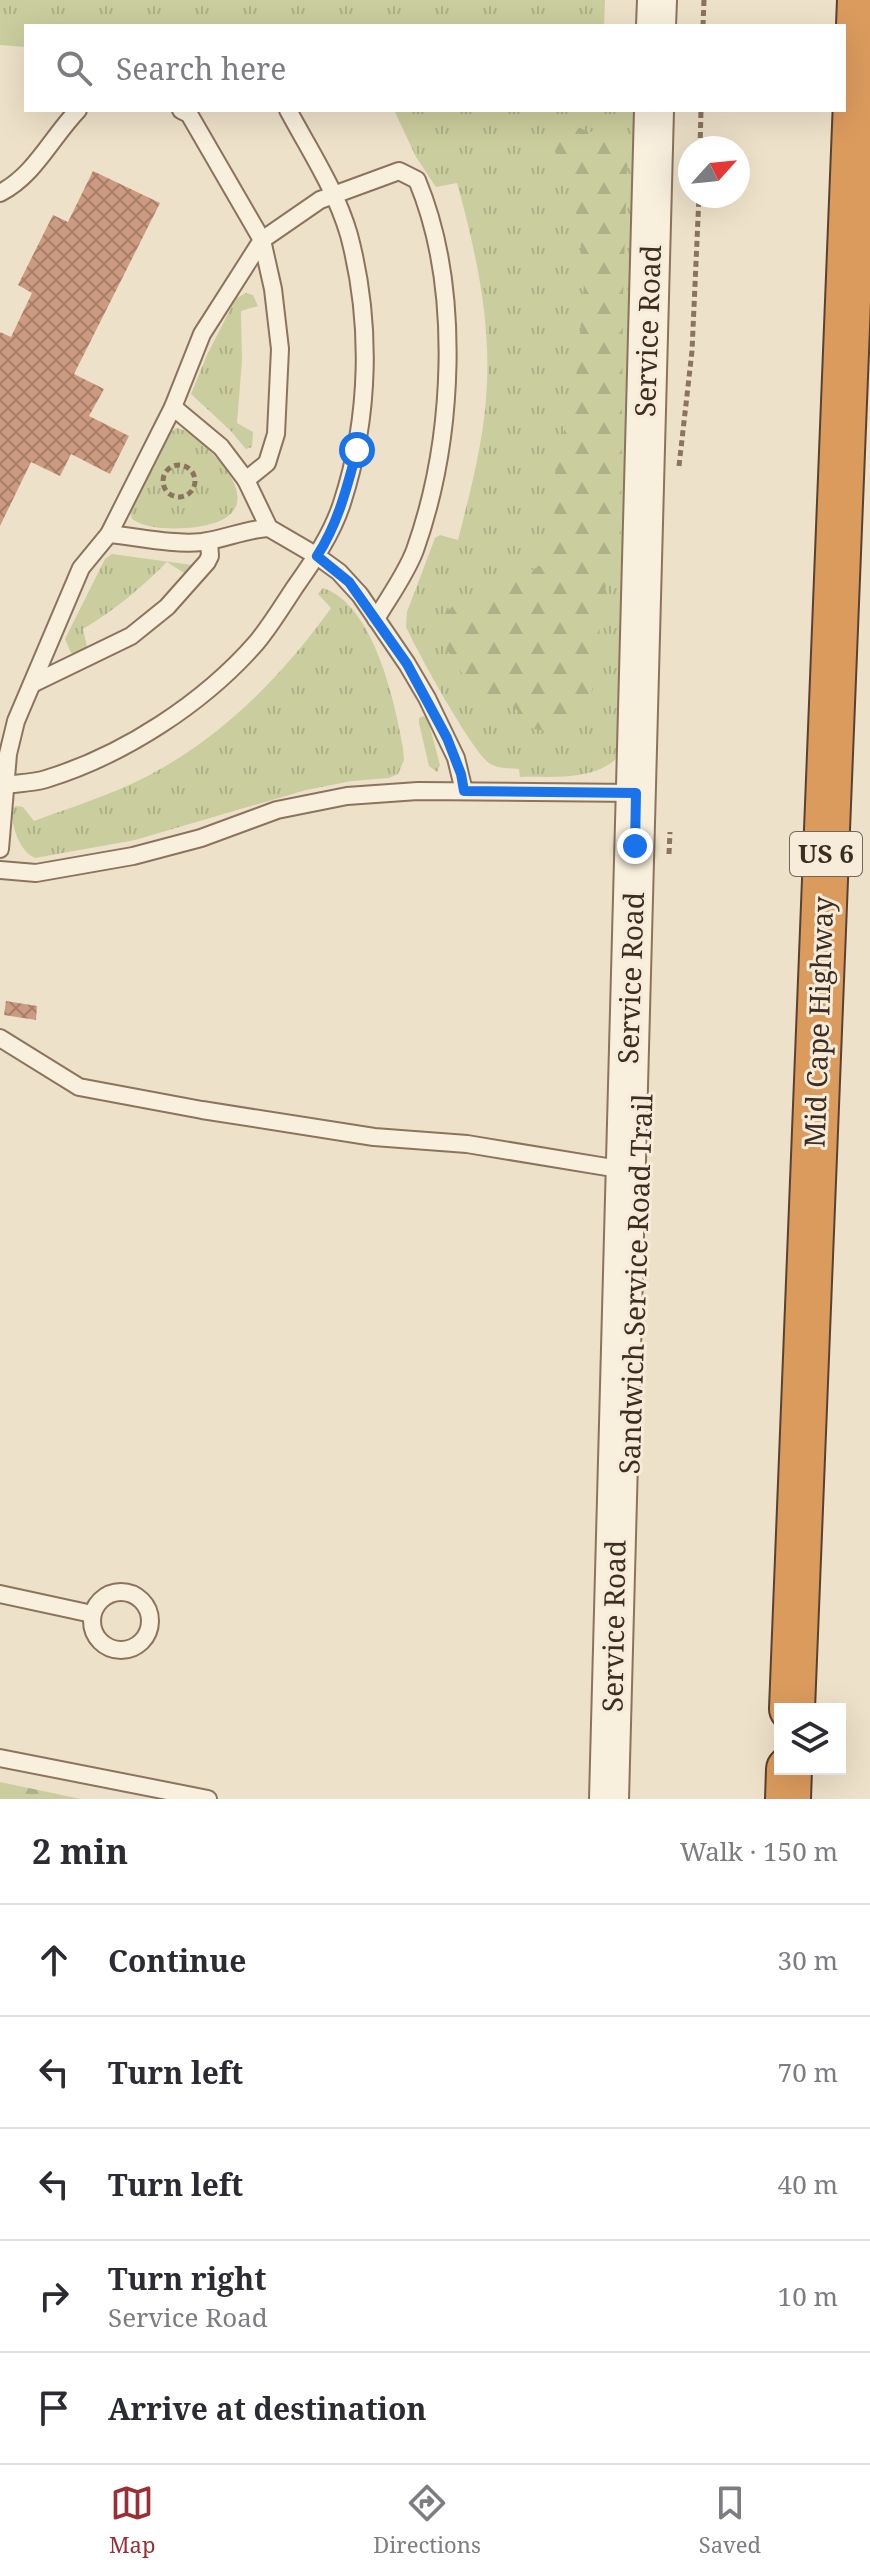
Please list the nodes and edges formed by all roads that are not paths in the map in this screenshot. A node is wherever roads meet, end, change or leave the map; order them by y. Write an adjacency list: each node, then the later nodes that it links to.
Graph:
1 (657, 0): 3 (street)
2 (860, 0): 28 (highway, Mid Cape Highway / US 6)
3 (656, 24)
4 (76, 112): 8 (lane)
5 (185, 112): 10 (lane)
6 (289, 112): 9 (lane)
7 (654, 112): 21 (street, Service Road)
8 (0, 193)
9 (335, 193): 10 (lane); 16 (lane); 17 (lane)
10 (262, 240): 11 (lane); 12 (lane)
11 (173, 407): 12 (lane); 14 (lane)
12 (246, 480): 13 (lane)
13 (269, 528): 15 (lane); 16 (lane)
14 (109, 534): 15 (lane); 18 (lane)
15 (209, 541): 18 (lane)
16 (317, 556): 17 (lane); 19 (lane)
17 (376, 619): 20 (lane)
18 (32, 684): 19 (lane)
19 (4, 785): 22 (lane)
20 (464, 791): 21 (lane); 23 (lane)
21 (636, 793): 25 (street, Service Road)
22 (0, 849)
23 (0, 870)
24 (0, 1038): 25 (lane)
25 (625, 1170): 32 (street, Service Road)
26 (0, 1594): 27 (lane)
27 (92, 1614)
28 (792, 1703)
29 (0, 1758): 31 (lane)
30 (789, 1775): 33 (highway)
31 (208, 1799)
32 (609, 1799)
33 (788, 1799)

